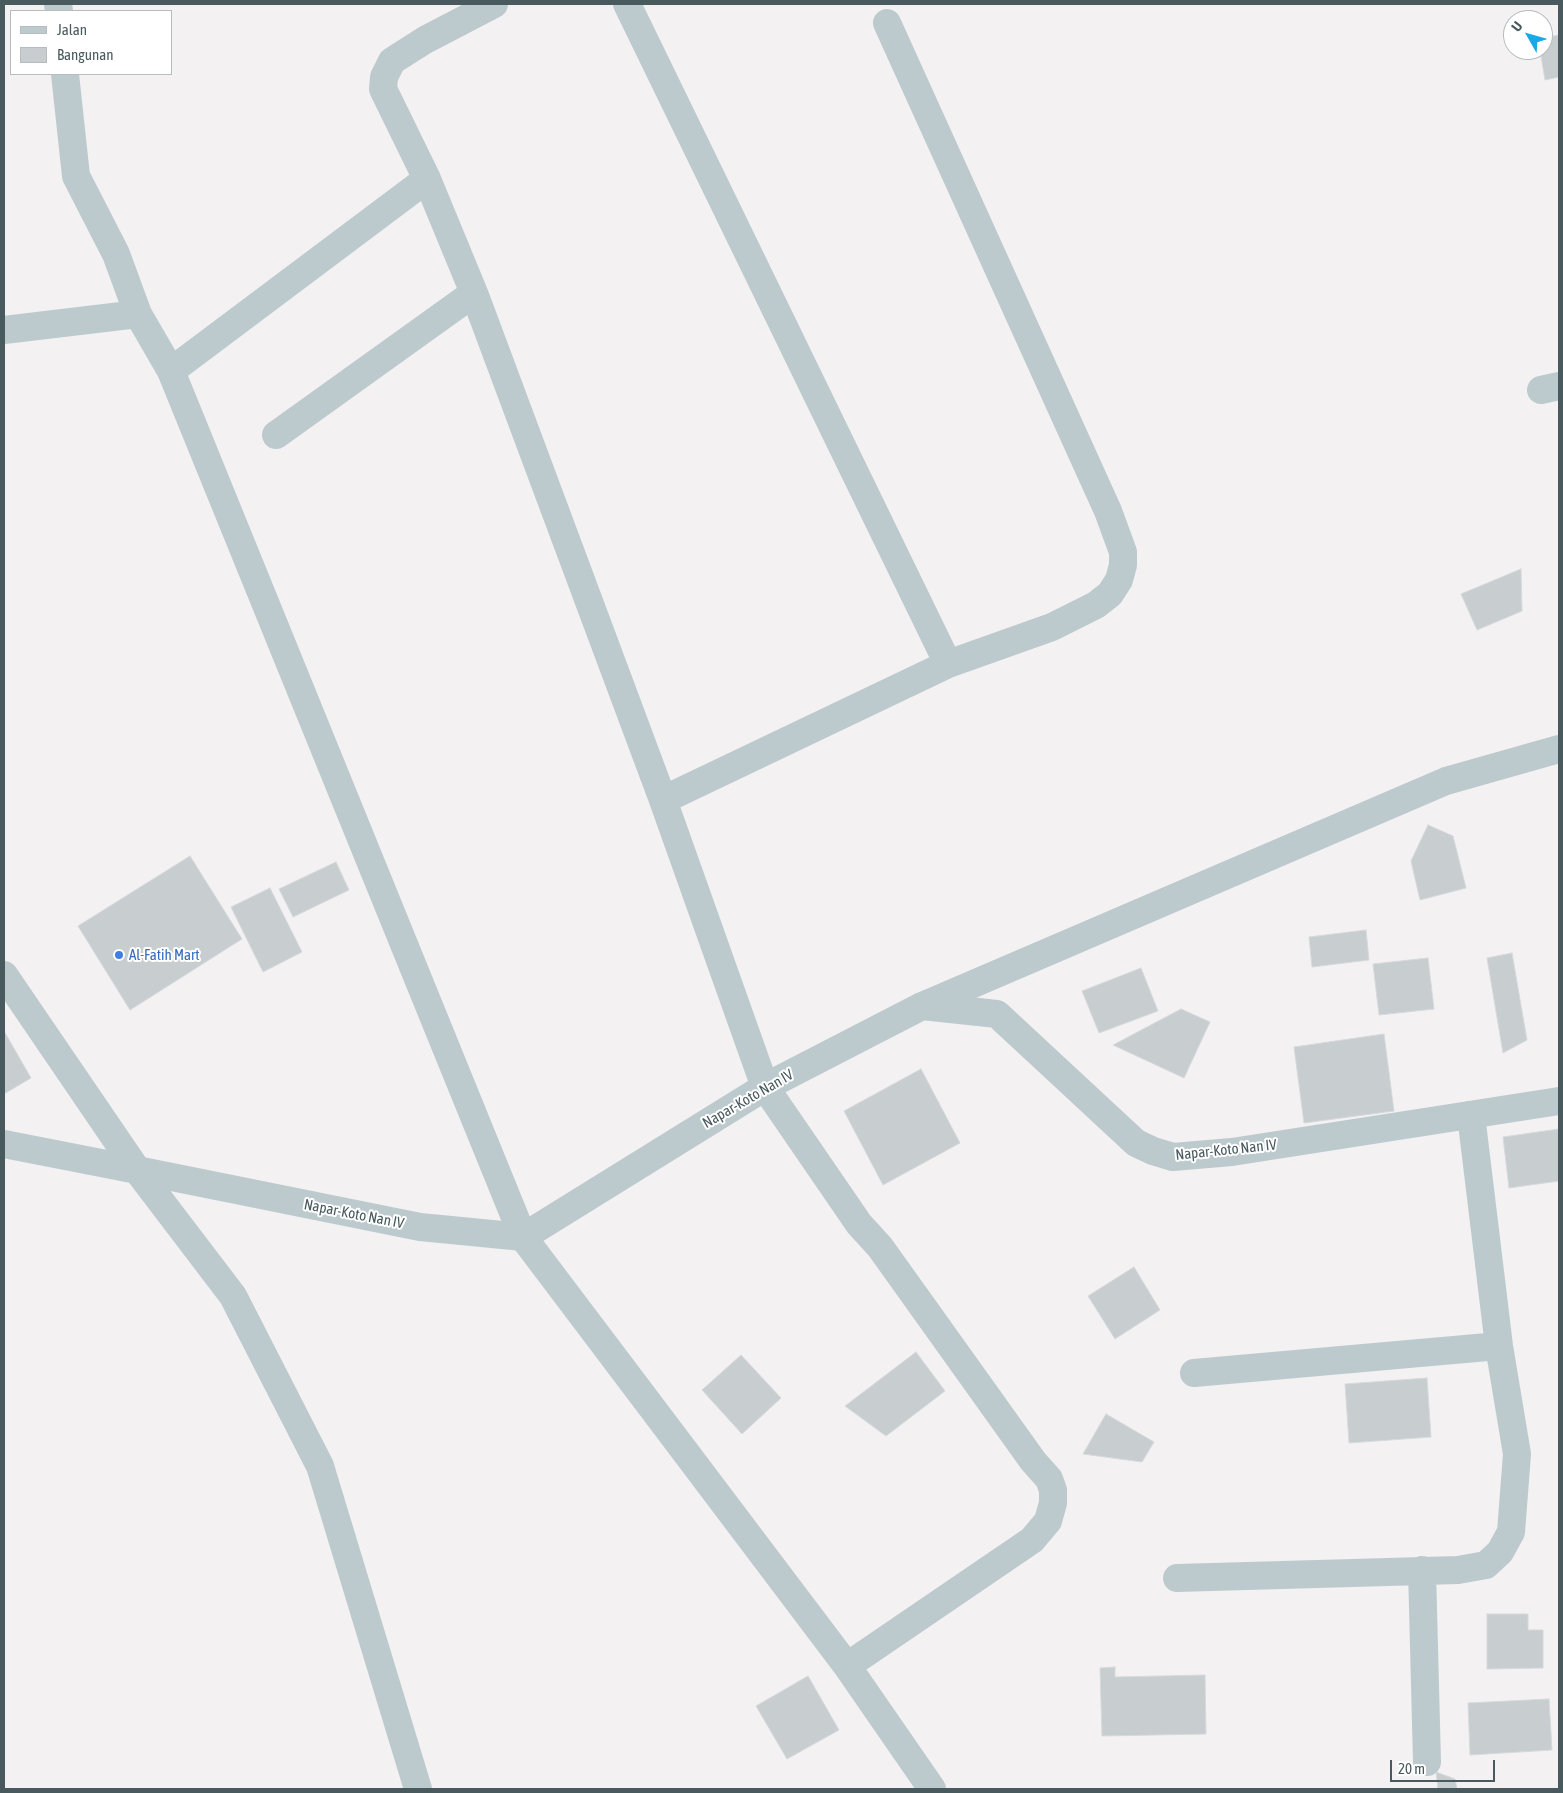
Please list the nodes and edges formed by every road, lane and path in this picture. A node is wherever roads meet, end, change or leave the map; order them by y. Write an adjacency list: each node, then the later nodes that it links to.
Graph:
1 (494, 4): 5 (street)
2 (627, 4): 11 (street)
3 (887, 23): 11 (street)
4 (65, 75): 7 (street)
5 (426, 179): 6 (street); 9 (street)
6 (474, 293): 10 (street); 13 (street)
7 (138, 314): 8 (street); 9 (street)
8 (4, 330)
9 (171, 371): 21 (street)
10 (276, 435)
11 (948, 664): 13 (street)
12 (1559, 749): 15 (street)
13 (663, 800): 16 (street)
14 (4, 975): 20 (street)
15 (922, 1006): 16 (street, Napar-Koto Nan IV); 18 (street, Napar-Koto Nan IV)
16 (765, 1087): 21 (street, Napar-Koto Nan IV); 26 (street)
17 (1559, 1102): 18 (street, Napar-Koto Nan IV)
18 (1471, 1115): 22 (street)
19 (4, 1144): 20 (street, Napar-Koto Nan IV)
20 (137, 1170): 21 (street, Napar-Koto Nan IV); 28 (street)
21 (523, 1237): 26 (street)
22 (1499, 1346): 23 (street); 24 (street)
23 (1194, 1373)
24 (1422, 1570): 25 (street); 27 (street)
25 (1177, 1578)
26 (847, 1666): 29 (street)
27 (1426, 1762)
28 (418, 1789)
29 (932, 1789)

